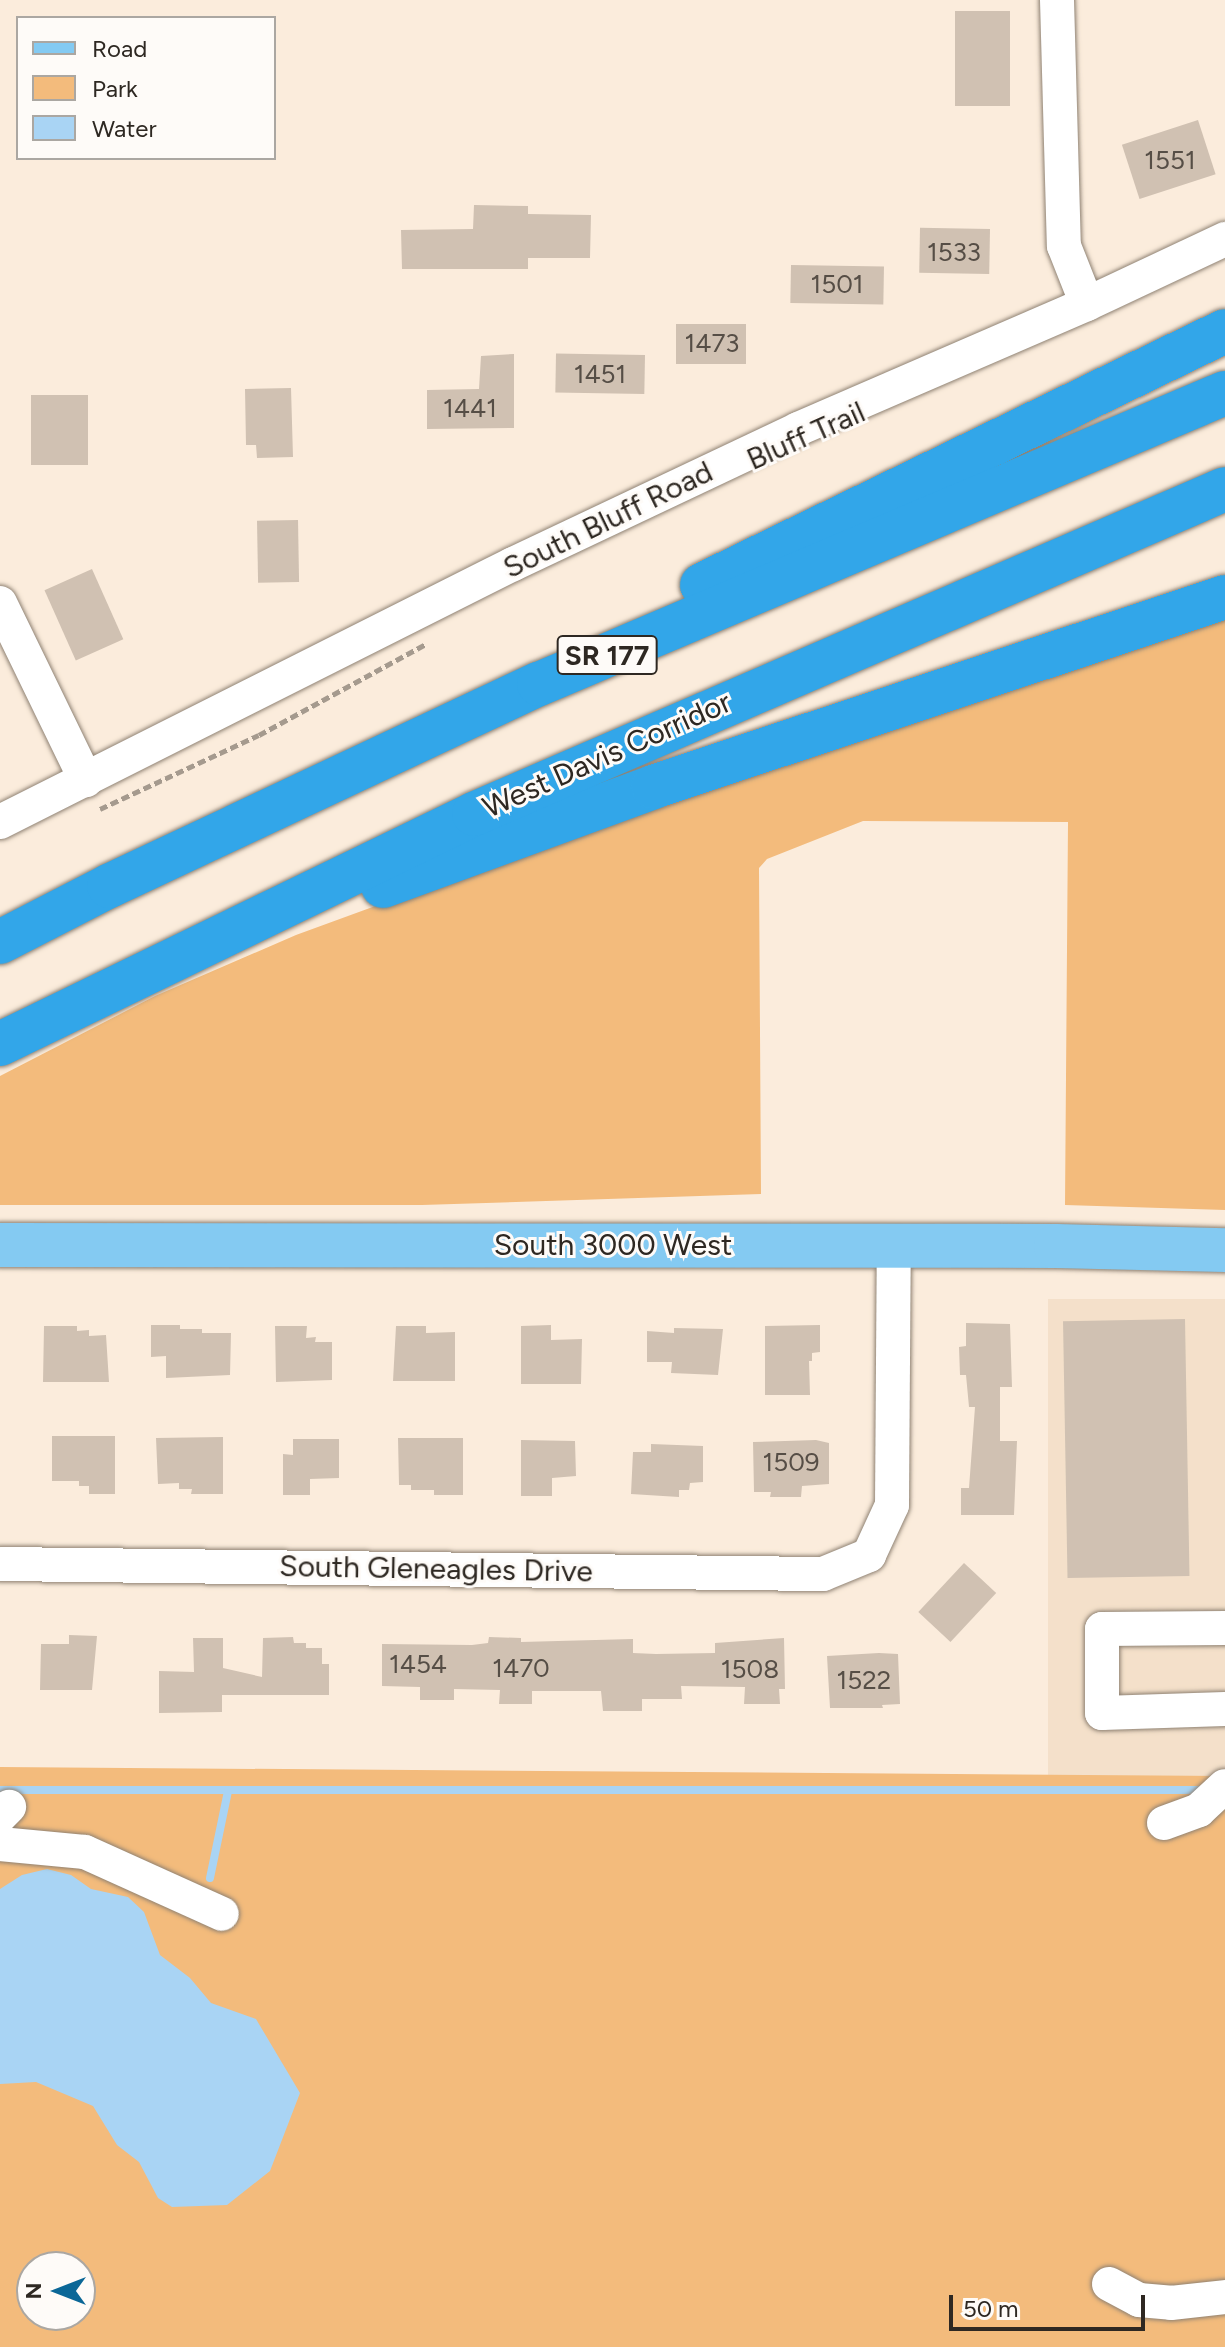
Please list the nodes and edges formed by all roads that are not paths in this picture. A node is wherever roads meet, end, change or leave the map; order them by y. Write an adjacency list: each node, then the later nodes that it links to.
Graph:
1 (1057, 0): 3 (street)
2 (1225, 239): 3 (street, South Bluff Road)
3 (1087, 304): 9 (street, South Bluff Road)
4 (1225, 331): 11 (highway)
5 (1225, 393): 11 (highway, SR 177)
6 (1225, 489): 13 (highway, West Davis Corridor)
7 (1225, 597): 13 (highway)
8 (0, 603): 9 (street)
9 (86, 780): 10 (street, South Bluff Road)
10 (0, 822)
11 (181, 853): 12 (highway, SR 177)
12 (0, 942)
13 (202, 944): 14 (highway, West Davis Corridor)
14 (0, 1044)
15 (0, 1245): 16 (main road, South 3000 West)
16 (894, 1245): 17 (main road, South 3000 West); 18 (street, South Gleneagles Drive)
17 (1225, 1250)
18 (0, 1564)
19 (1225, 1628): 20 (street)
20 (1225, 1709)
21 (1225, 1786): 22 (street)
22 (1164, 1823)
23 (0, 1844): 24 (street)
24 (222, 1914)
25 (1109, 2284): 26 (street)
26 (1225, 2297)

